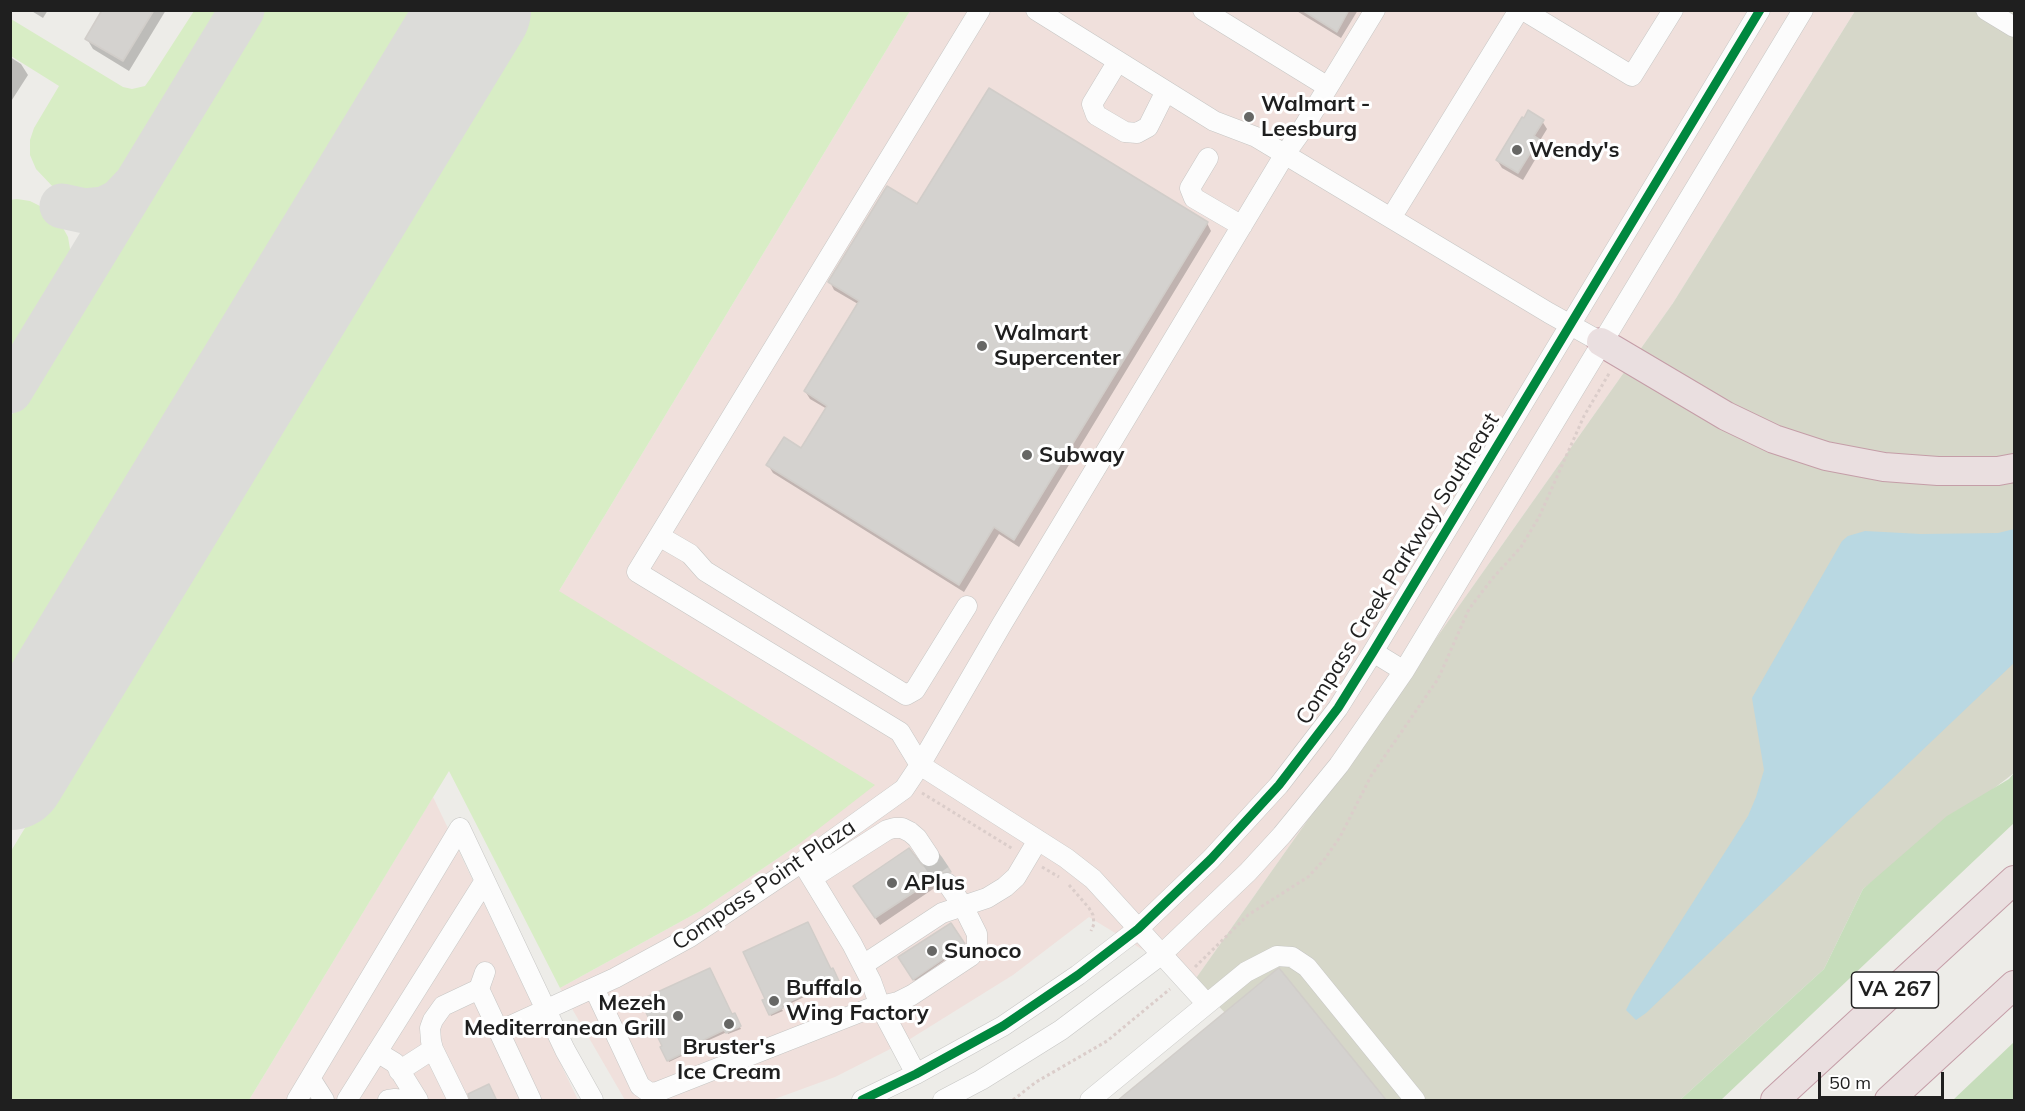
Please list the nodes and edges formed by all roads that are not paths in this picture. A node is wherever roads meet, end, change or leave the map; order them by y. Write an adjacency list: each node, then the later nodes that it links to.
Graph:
1 (980, 10): 21 (street)
2 (1036, 10): 11 (street)
3 (1203, 10): 12 (street)
4 (1375, 10): 12 (street, Compass Point Plaza)
5 (1521, 10): 6 (street); 16 (street)
6 (1673, 10)
7 (1760, 10): 18 (street, Compass Creek Parkway Southeast)
8 (1803, 10): 19 (street)
9 (1986, 10): 10 (street)
10 (2014, 27)
11 (1118, 61): 13 (street); 13 (street)
12 (1329, 87): 14 (street, Compass Point Plaza)
13 (1166, 91): 14 (street)
14 (1285, 154): 16 (street); 17 (street, Compass Point Plaza)
15 (1208, 158): 17 (street)
16 (1391, 218): 18 (street)
17 (1242, 226): 25 (street, Compass Point Plaza)
18 (1571, 326): 19 (street); 23 (street, Compass Creek Parkway Southeast)
19 (1601, 342): 20 (highway); 24 (street)
20 (2014, 468)
21 (659, 536): 22 (street); 25 (street)
22 (967, 606)
23 (1373, 652): 24 (street); 33 (street, Compass Creek Parkway Southeast)
24 (1404, 671): 34 (street)
25 (920, 765): 26 (street); 28 (street, Compass Point Plaza)
26 (1038, 840): 32 (street); 33 (street)
27 (929, 856): 28 (street)
28 (807, 870): 35 (street); 37 (street, Compass Point Plaza)
29 (2014, 880): 60 (highway, VA 267)
30 (484, 882): 40 (street); 43 (street); 46 (street)
31 (948, 883): 32 (street)
32 (963, 906): 35 (street); 39 (street)
33 (1138, 929): 34 (street); 45 (street, Compass Creek Parkway Southeast)
34 (1162, 954): 38 (street); 57 (street)
35 (863, 965): 39 (street)
36 (2014, 985): 61 (highway)
37 (594, 987): 39 (street); 40 (street, Compass Point Plaza)
38 (1207, 1004): 58 (street); 59 (street)
39 (880, 1006): 45 (street)
40 (545, 1009): 41 (street, Compass Point Plaza); 55 (street)
41 (499, 1031): 42 (street); 54 (street)
42 (433, 1048): 44 (street); 53 (street)
43 (377, 1052): 44 (street); 49 (street)
44 (399, 1071): 52 (street)
45 (916, 1074): 56 (street, Compass Creek Parkway Southeast)
46 (310, 1078): 47 (street); 48 (street)
47 (297, 1101)
48 (324, 1101)
49 (347, 1101)
50 (387, 1101): 51 (street)
51 (403, 1101)
52 (418, 1101)
53 (458, 1101)
54 (531, 1101)
55 (593, 1101)
56 (862, 1101)
57 (943, 1101)
58 (1090, 1101)
59 (1415, 1101)
60 (1775, 1101)
61 (1889, 1101)

